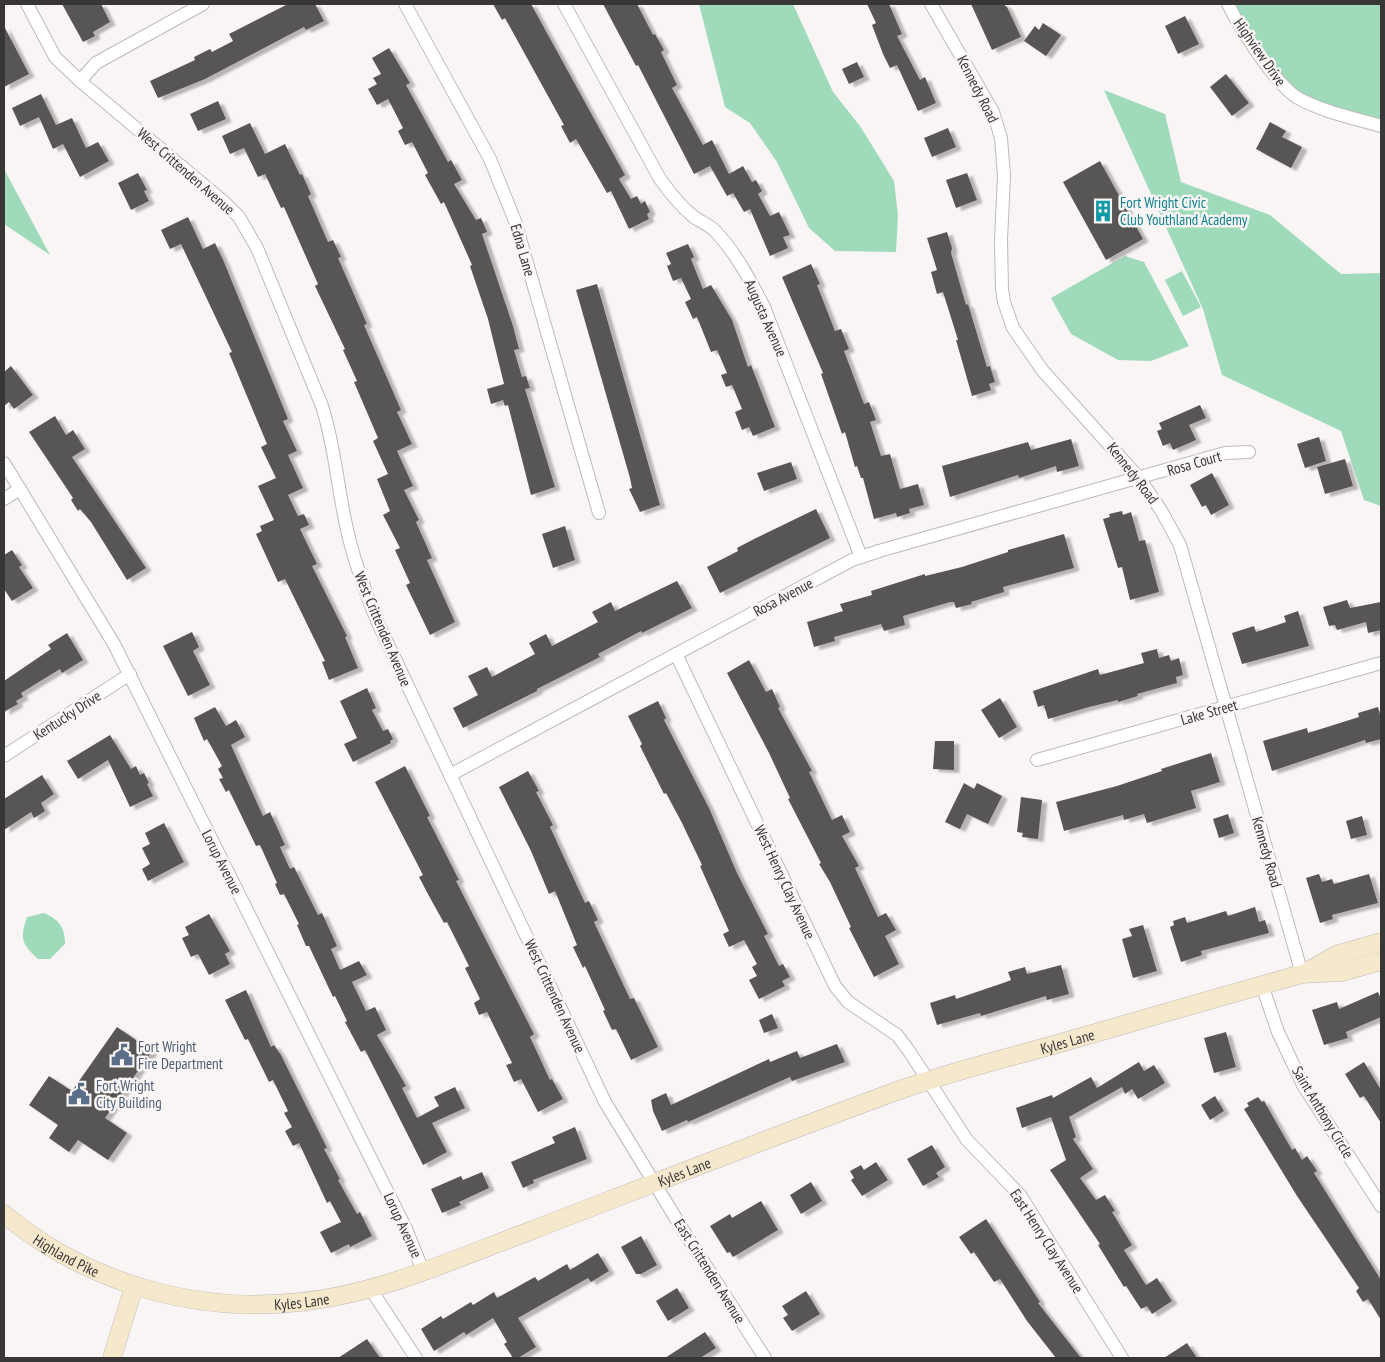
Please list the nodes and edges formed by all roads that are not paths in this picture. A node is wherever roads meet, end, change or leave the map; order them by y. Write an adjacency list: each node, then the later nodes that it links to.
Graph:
1 (27, 4): 7 (street, West Crittenden Avenue)
2 (203, 4): 7 (street)
3 (405, 4): 14 (street, Edna Lane)
4 (564, 4): 15 (street, Augusta Avenue)
5 (931, 4): 11 (street, Kennedy Road)
6 (1228, 4): 8 (street, Highview Drive)
7 (80, 81): 22 (street, West Crittenden Avenue)
8 (1381, 126)
9 (1249, 452): 11 (street, Rosa Court)
10 (4, 463): 12 (street, Lorup Avenue)
11 (1139, 478): 15 (street, Rosa Avenue); 19 (street, Kennedy Road)
12 (20, 489): 13 (street); 18 (street, Lorup Avenue)
13 (4, 500)
14 (599, 514)
15 (861, 558): 16 (street, Rosa Avenue)
16 (676, 654): 22 (street, Rosa Avenue); 27 (street, West Henry Clay Avenue)
17 (1381, 663): 19 (street, Lake Street)
18 (130, 674): 20 (street, Kentucky Drive); 31 (street, Lorup Avenue)
19 (1226, 708): 21 (street, Lake Street); 25 (street, Kennedy Road)
20 (4, 756)
21 (1037, 760)
22 (450, 775): 28 (street, West Crittenden Avenue)
23 (1381, 942): 25 (main road, Kyles Lane)
24 (1381, 961): 25 (main road, Kyles Lane)
25 (1302, 974): 26 (main road, Kyles Lane)
26 (1262, 985): 27 (main road, Kyles Lane); 29 (street, Saint Anthony Circle)
27 (930, 1081): 28 (main road, Kyles Lane); 37 (street, East Henry Clay Avenue)
28 (656, 1184): 31 (main road, Kyles Lane); 36 (street, East Crittenden Avenue)
29 (1381, 1206)
30 (4, 1214): 32 (main road, Highland Pike)
31 (423, 1271): 33 (main road, Kyles Lane)
32 (134, 1286): 33 (main road, Kyles Lane); 34 (main road)
33 (370, 1288): 35 (street)
34 (112, 1358)
35 (416, 1358)
36 (765, 1358)
37 (1122, 1358)

